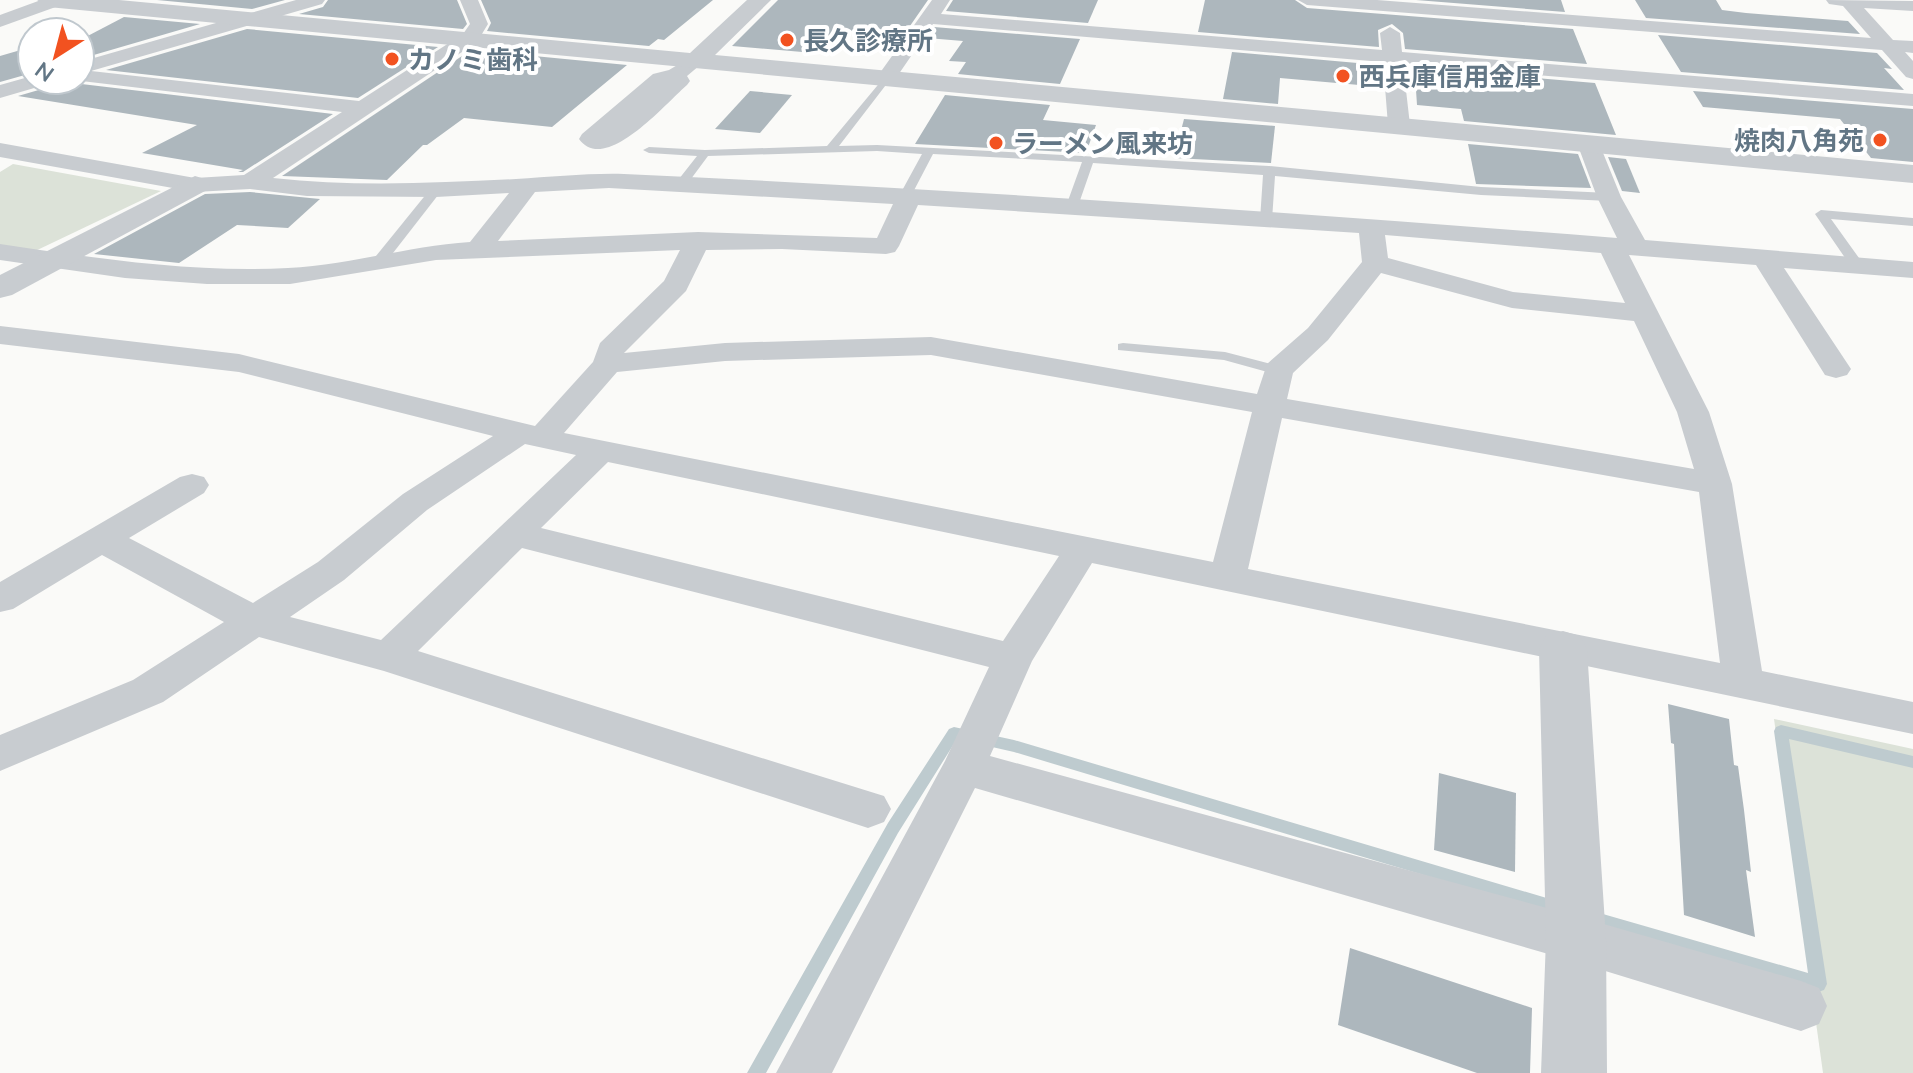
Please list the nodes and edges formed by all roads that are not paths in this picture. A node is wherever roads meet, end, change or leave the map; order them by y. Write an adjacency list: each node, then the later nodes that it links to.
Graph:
1 (48, 0): 2 (street)
2 (57, 0): 13 (street); 15 (street)
3 (316, 0): 13 (street)
4 (469, 0): 16 (street)
5 (748, 0): 6 (street)
6 (759, 0): 21 (street)
7 (941, 0): 14 (street)
8 (1307, 0): 11 (street)
9 (1833, 0): 10 (street)
10 (1848, 1): 12 (street); 17 (street)
11 (1386, 3): 17 (street); 19 (street)
12 (1913, 6)
13 (249, 18): 16 (street); 20 (street)
14 (927, 18): 19 (street); 23 (street)
15 (0, 21)
16 (470, 38): 21 (street); 26 (street)
17 (1885, 45): 18 (street); 22 (street)
18 (1913, 47)
19 (1393, 56): 25 (street); 27 (street)
20 (96, 63)
21 (685, 68): 23 (street)
22 (1913, 73)
23 (887, 77): 27 (street); 29 (lane)
24 (96, 78): 26 (street)
25 (1913, 100)
26 (361, 108): 37 (street)
27 (1399, 125): 28 (street)
28 (1588, 143): 36 (street); 42 (street)
29 (831, 148): 32 (lane); 33 (lane)
30 (0, 150): 40 (street)
31 (649, 150): 33 (lane)
32 (929, 151): 34 (lane); 43 (lane)
33 (705, 153): 39 (lane)
34 (1089, 159): 35 (lane); 44 (lane)
35 (1269, 170): 42 (lane); 45 (lane)
36 (1913, 174)
37 (250, 182): 40 (street); 41 (street)
38 (529, 184): 39 (street); 41 (street); 50 (street)
39 (681, 184): 43 (street)
40 (195, 185): 52 (street)
41 (436, 190): 53 (lane)
42 (1609, 197): 49 (street)
43 (906, 198): 44 (street); 48 (street)
44 (1071, 209): 45 (street)
45 (1266, 220): 47 (street)
46 (1913, 222): 56 (lane)
47 (1371, 226): 49 (street); 55 (street)
48 (698, 240): 50 (street); 62 (street)
49 (1623, 246): 54 (street); 59 (street)
50 (478, 250): 53 (street)
51 (0, 252): 52 (street)
52 (57, 259): 53 (street); 58 (street)
53 (381, 259)
54 (1765, 259): 56 (street); 63 (street)
55 (1375, 263): 59 (street); 64 (street)
56 (1857, 265): 57 (street)
57 (1913, 270)
58 (0, 288)
59 (1642, 313): 68 (street)
60 (0, 335): 66 (street)
61 (1123, 347): 64 (lane)
62 (608, 364): 65 (street); 66 (street)
63 (1836, 369)
64 (1278, 370): 65 (street)
65 (1268, 403): 68 (street); 73 (street)
66 (530, 436): 67 (street); 75 (street)
67 (600, 451): 70 (street); 72 (street)
68 (1715, 484): 79 (street)
69 (192, 485): 71 (street)
70 (515, 534): 77 (street); 78 (street)
71 (102, 539): 74 (street); 75 (street)
72 (1083, 548): 73 (street); 78 (street)
73 (1228, 577): 76 (street)
74 (0, 599)
75 (256, 622): 77 (street); 81 (street)
76 (1563, 649): 79 (street); 84 (street)
77 (388, 657): 83 (street)
78 (1013, 658): 82 (street)
79 (1743, 682): 80 (street)
80 (1913, 718)
81 (0, 754)
82 (964, 767): 84 (street); 86 (street)
83 (868, 809)
84 (1576, 939): 85 (street); 87 (street)
85 (1801, 1006)
86 (803, 1073)
87 (1574, 1073)

